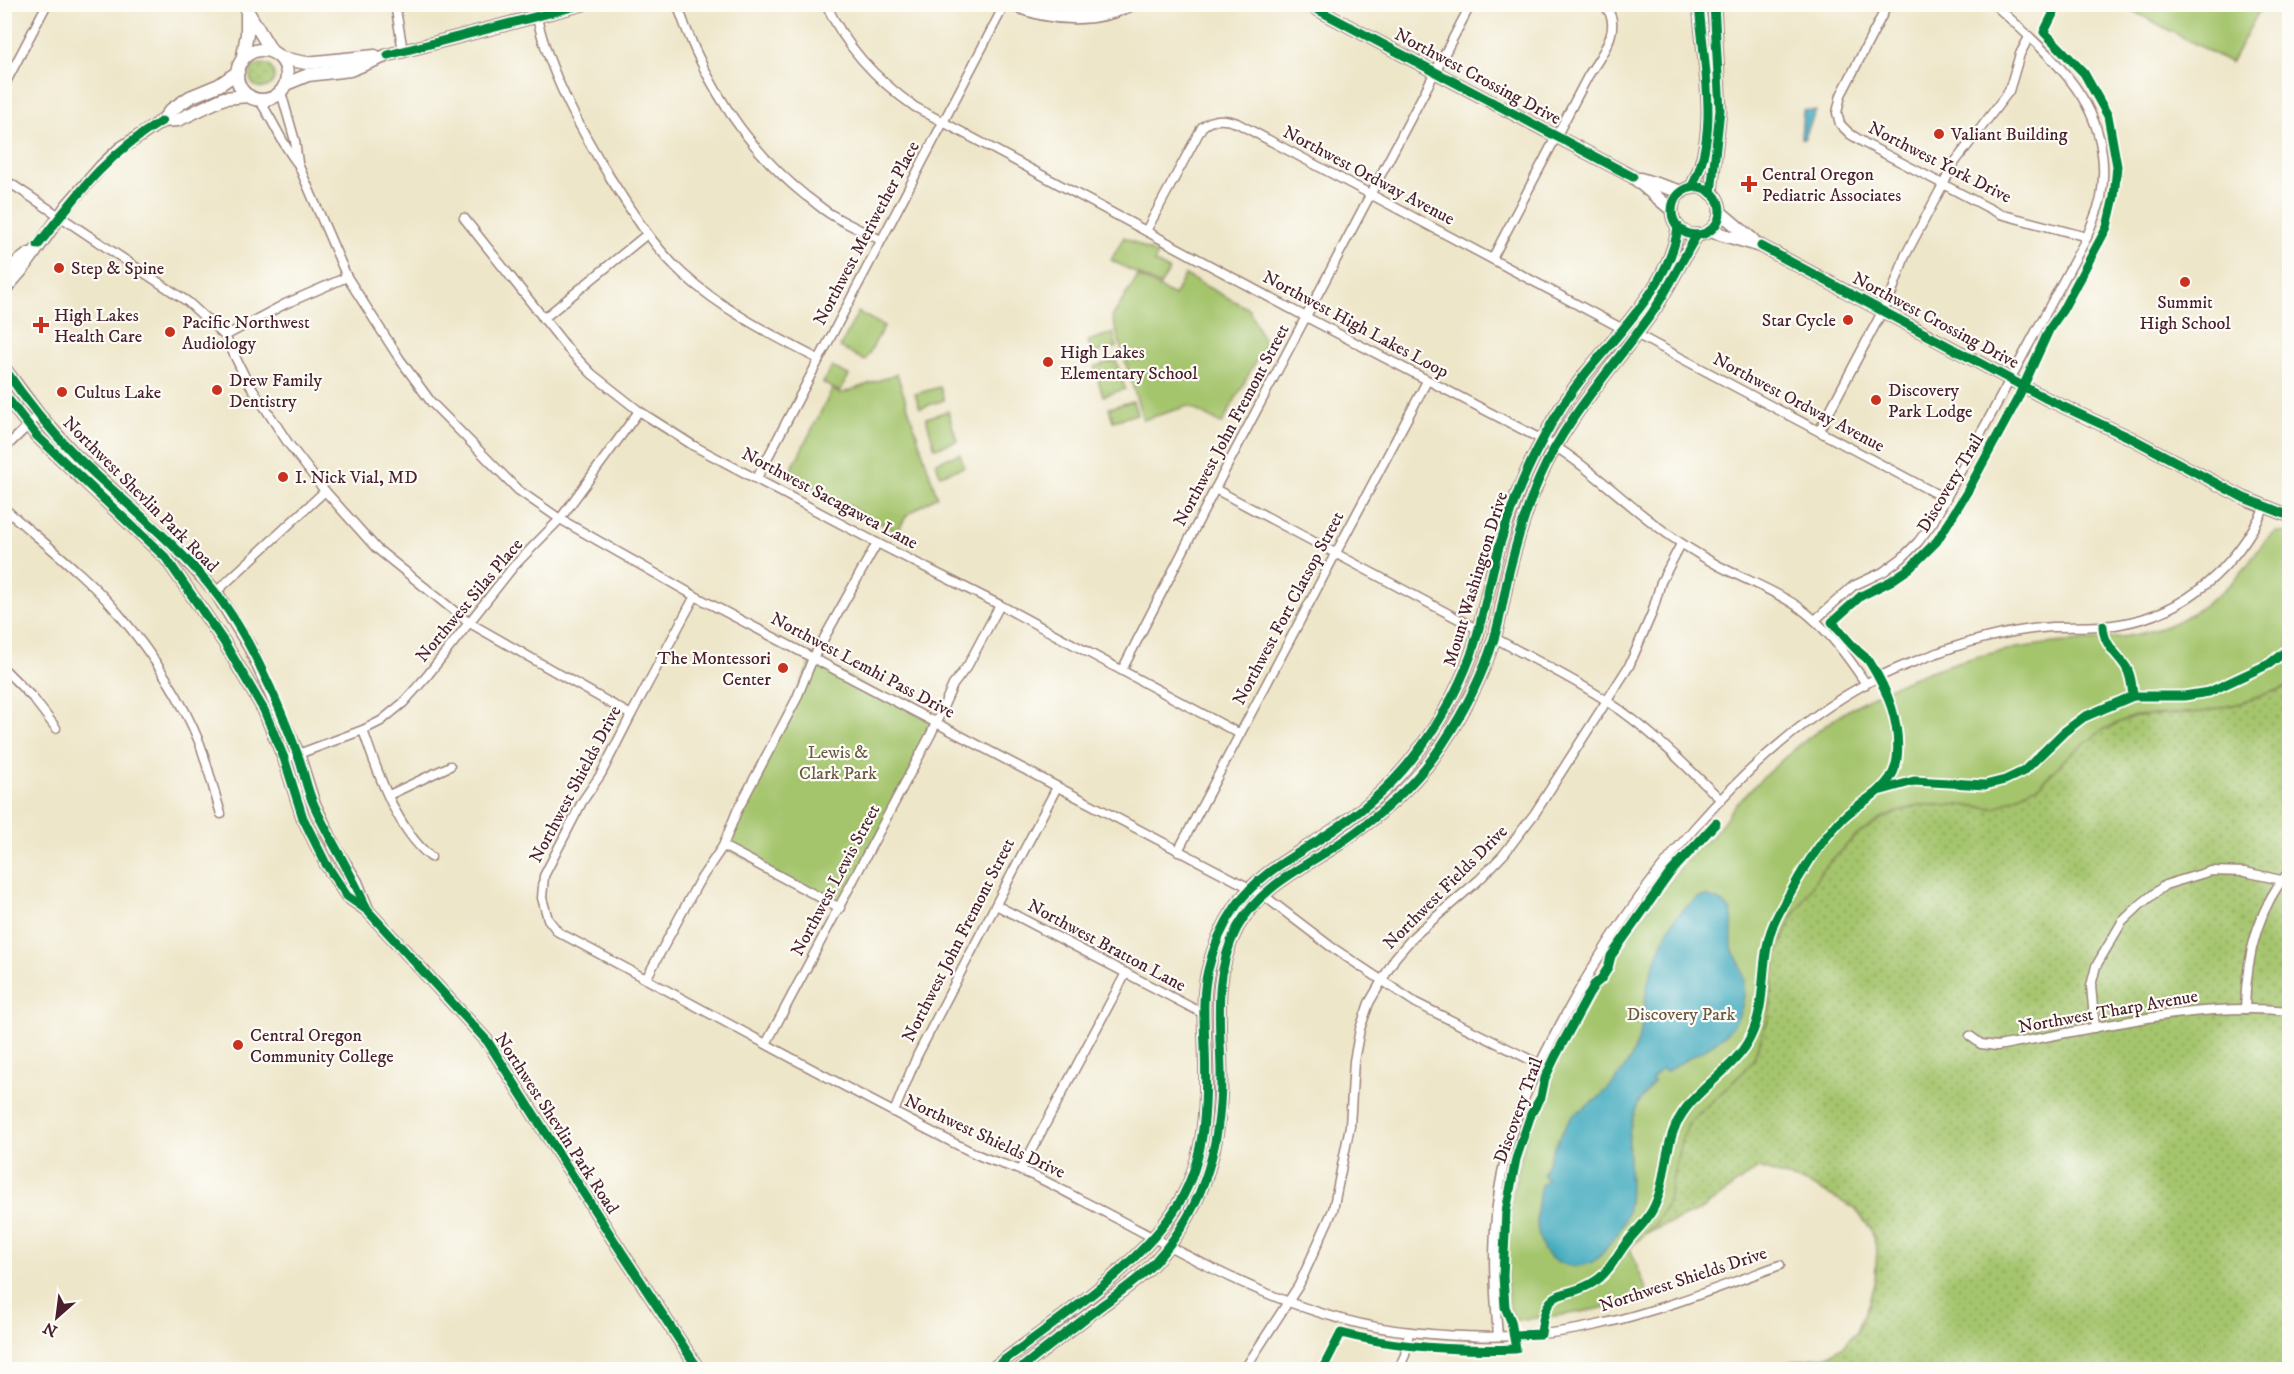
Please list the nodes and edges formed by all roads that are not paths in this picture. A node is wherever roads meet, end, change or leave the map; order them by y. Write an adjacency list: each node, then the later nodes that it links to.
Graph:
1 (47, 4): 24 (street)
2 (395, 4): 19 (street)
3 (584, 4): 17 (main road)
4 (677, 4): 47 (street)
5 (826, 4): 28 (street, Northwest High Lakes Loop)
6 (1005, 4): 28 (street, Northwest Meriwether Place)
7 (1012, 4): 8 (main road)
8 (1132, 4)
9 (1307, 4): 23 (main road, Northwest Crossing Drive)
10 (1471, 4): 23 (street, Northwest John Fremont Street)
11 (1602, 4): 29 (street)
12 (1699, 4): 34 (main road)
13 (1714, 4): 35 (main road)
14 (1888, 4): 33 (street, Northwest York Drive)
15 (1994, 4): 18 (street)
16 (248, 8): 21 (main road); 22 (main road)
17 (535, 11): 19 (main road); 44 (street)
18 (2030, 37): 33 (street); 46 (street)
19 (403, 51): 20 (main road)
20 (388, 54): 21 (main road); 25 (main road)
21 (277, 55): 22 (main road); 25 (main road)
22 (240, 66): 26 (main road); 27 (main road)
23 (1435, 72): 29 (main road, Northwest Crossing Drive); 36 (street, Northwest John Fremont Street)
24 (4, 86)
25 (284, 88): 26 (main road); 30 (street, Northwest Lemhi Pass Drive)
26 (254, 98): 27 (main road); 30 (street, Northwest Lemhi Pass Drive)
27 (162, 121): 39 (main road)
28 (942, 124): 42 (street, Northwest High Lakes Loop); 47 (street, Northwest Meriwether Place)
29 (1557, 136): 31 (main road, Northwest Crossing Drive); 50 (street)
30 (298, 164): 52 (street, Northwest Lemhi Pass Drive)
31 (1634, 177): 34 (main road, Northwest Crossing Drive); 37 (main road, Northwest Crossing Drive)
32 (4, 179): 39 (street)
33 (1943, 183): 46 (street, Northwest York Drive); 54 (street)
34 (1686, 190): 35 (main road); 37 (main road)
35 (1711, 192): 38 (main road)
36 (1370, 194): 42 (street, Northwest Ordway Avenue); 50 (street, Northwest Ordway Avenue); 55 (street, Northwest John Fremont Street)
37 (1672, 210): 41 (main road)
38 (1720, 212): 43 (main road); 49 (main road, Northwest Crossing Drive)
39 (61, 215): 48 (main road); 59 (street)
40 (464, 218): 56 (street, Northwest Sacagawea Lane)
41 (1678, 226): 45 (main road); 57 (main road, Mount Washington Drive)
42 (1146, 231): 55 (street, Northwest High Lakes Loop)
43 (1710, 231): 45 (main road); 49 (main road, Northwest Crossing Drive)
44 (646, 235): 56 (street); 60 (street)
45 (1697, 235): 58 (main road, Mount Washington Drive)
46 (2086, 237): 62 (street)
47 (881, 240): 60 (street, Northwest Meriwether Place)
48 (38, 245): 51 (main road); 53 (main road)
49 (1761, 246): 54 (main road, Northwest Crossing Drive)
50 (1492, 259): 57 (street, Northwest Ordway Avenue)
51 (4, 273)
52 (346, 277): 59 (street); 79 (street, Northwest Lemhi Pass Drive)
53 (4, 290)
54 (1883, 311): 62 (main road, Northwest Crossing Drive); 68 (street)
55 (1306, 317): 63 (street, Northwest High Lakes Loop); 73 (street, Northwest John Fremont Street)
56 (543, 319): 65 (street, Northwest Sacagawea Lane)
57 (1623, 329): 69 (main road, Mount Washington Drive)
58 (1636, 334): 68 (street, Northwest Ordway Avenue); 70 (main road, Mount Washington Drive)
59 (225, 336): 74 (street)
60 (818, 359): 72 (street, Northwest Meriwether Place)
61 (4, 368): 66 (main road, Northwest Shevlin Park Road)
62 (2011, 378): 75 (street); 76 (main road, Northwest Crossing Drive)
63 (1427, 381): 69 (street, Northwest High Lakes Loop); 82 (street, Northwest Fort Clatsop Street)
64 (4, 394): 67 (main road, Northwest Shevlin Park Road)
65 (639, 411): 72 (street, Northwest Sacagawea Lane); 79 (street, Northwest Silas Place)
66 (39, 416): 67 (street); 83 (main road, Northwest Shevlin Park Road)
67 (28, 426): 71 (street); 101 (main road, Northwest Shevlin Park Road)
68 (1819, 430): 75 (street, Northwest Ordway Avenue)
69 (1542, 440): 70 (street, Northwest High Lakes Loop); 88 (main road, Mount Washington Drive)
70 (1556, 447): 81 (street, Northwest High Lakes Loop); 89 (main road, Mount Washington Drive)
71 (4, 449)
72 (757, 478): 80 (street, Northwest Sacagawea Lane)
73 (1215, 489): 82 (street); 92 (street, Northwest John Fremont Street)
74 (325, 491): 83 (street); 87 (street)
75 (1946, 499): 86 (street)
76 (2265, 507): 78 (main road, Northwest Crossing Drive); 93 (street)
77 (4, 508): 106 (street)
78 (2289, 516)
79 (560, 519): 84 (street, Northwest Lemhi Pass Drive); 87 (street, Northwest Silas Place)
80 (877, 543): 85 (street, Northwest Sacagawea Lane); 90 (street)
81 (1681, 544): 86 (street, Northwest High Lakes Loop); 94 (street, Northwest Fields Drive)
82 (1336, 553): 88 (street); 99 (street, Northwest Fort Clatsop Street)
83 (216, 592): 100 (main road, Northwest Shevlin Park Road)
84 (695, 596): 90 (street, Northwest Lemhi Pass Drive); 95 (street, Northwest Shields Drive)
85 (1000, 605): 92 (street, Northwest Sacagawea Lane); 96 (street, Northwest Lewis Street)
86 (1815, 620): 93 (street, Northwest High Lakes Loop)
87 (468, 622): 95 (street); 98 (street, Northwest Silas Place)
88 (1479, 630): 112 (main road, Mount Washington Drive)
89 (1494, 638): 94 (street); 113 (main road, Mount Washington Drive)
90 (813, 658): 96 (street, Northwest Lemhi Pass Drive); 107 (street)
91 (4, 669): 97 (street)
92 (1122, 670): 99 (street, Northwest Sacagawea Lane)
93 (1866, 684): 105 (street)
94 (1608, 701): 105 (street); 119 (street, Northwest Fields Drive)
95 (631, 715): 118 (street, Northwest Shields Drive)
96 (936, 724): 103 (street, Northwest Lemhi Pass Drive); 115 (street, Northwest Lewis Street)
97 (56, 728)
98 (363, 730): 100 (street, Northwest Silas Place); 104 (street)
99 (1240, 734): 108 (street, Northwest Fort Clatsop Street)
100 (298, 754): 101 (street, Northwest Silas Place); 116 (main road, Northwest Shevlin Park Road)
101 (284, 758): 116 (main road, Northwest Shevlin Park Road)
102 (450, 766): 104 (street)
103 (1057, 787): 108 (street, Northwest Lemhi Pass Drive); 114 (street, Northwest John Fremont Street)
104 (389, 795): 109 (street)
105 (1721, 800): 126 (street)
106 (221, 814)
107 (723, 846): 115 (street); 118 (street)
108 (1178, 851): 112 (street, Northwest Lemhi Pass Drive)
109 (431, 857)
110 (2289, 870): 111 (street)
111 (2281, 880): 120 (street); 123 (street)
112 (1250, 889): 113 (street, Northwest Lemhi Pass Drive); 122 (main road, Mount Washington Drive)
113 (1263, 895): 119 (street, Northwest Lemhi Pass Drive); 130 (main road, Mount Washington Drive)
114 (996, 905): 117 (street, Northwest Bratton Lane); 127 (street, Northwest John Fremont Street)
115 (840, 908): 125 (street, Northwest Lewis Street)
116 (367, 910): 135 (main road, Northwest Shevlin Park Road)
117 (1126, 973): 122 (street, Northwest Bratton Lane); 128 (street)
118 (646, 979): 125 (street, Northwest Shields Drive)
119 (1381, 981): 126 (street, Northwest Lemhi Pass Drive); 132 (street, Northwest Fields Drive)
120 (2245, 1009): 121 (street, Northwest Tharp Avenue); 123 (street, Northwest Tharp Avenue)
121 (2289, 1011)
122 (1204, 1014): 129 (main road, Mount Washington Drive)
123 (2095, 1028): 124 (street, Northwest Tharp Avenue)
124 (1970, 1036)
125 (766, 1044): 127 (street, Northwest Shields Drive)
126 (1539, 1064): 134 (street)
127 (894, 1112): 128 (street, Northwest Shields Drive)
128 (1021, 1170): 129 (street, Northwest Shields Drive)
129 (1153, 1239): 130 (street, Northwest Shields Drive); 136 (main road, Mount Washington Drive)
130 (1168, 1246): 132 (street, Northwest Shields Drive); 137 (main road, Mount Washington Drive)
131 (1780, 1265): 134 (street, Northwest Shields Drive)
132 (1289, 1304): 133 (street, Northwest Shields Drive); 138 (street, Northwest Fields Drive)
133 (1409, 1332): 134 (street, Northwest Shields Drive); 139 (street)
134 (1498, 1336)
135 (699, 1370)
136 (991, 1370)
137 (1019, 1370)
138 (1244, 1370)
139 (1398, 1370)

